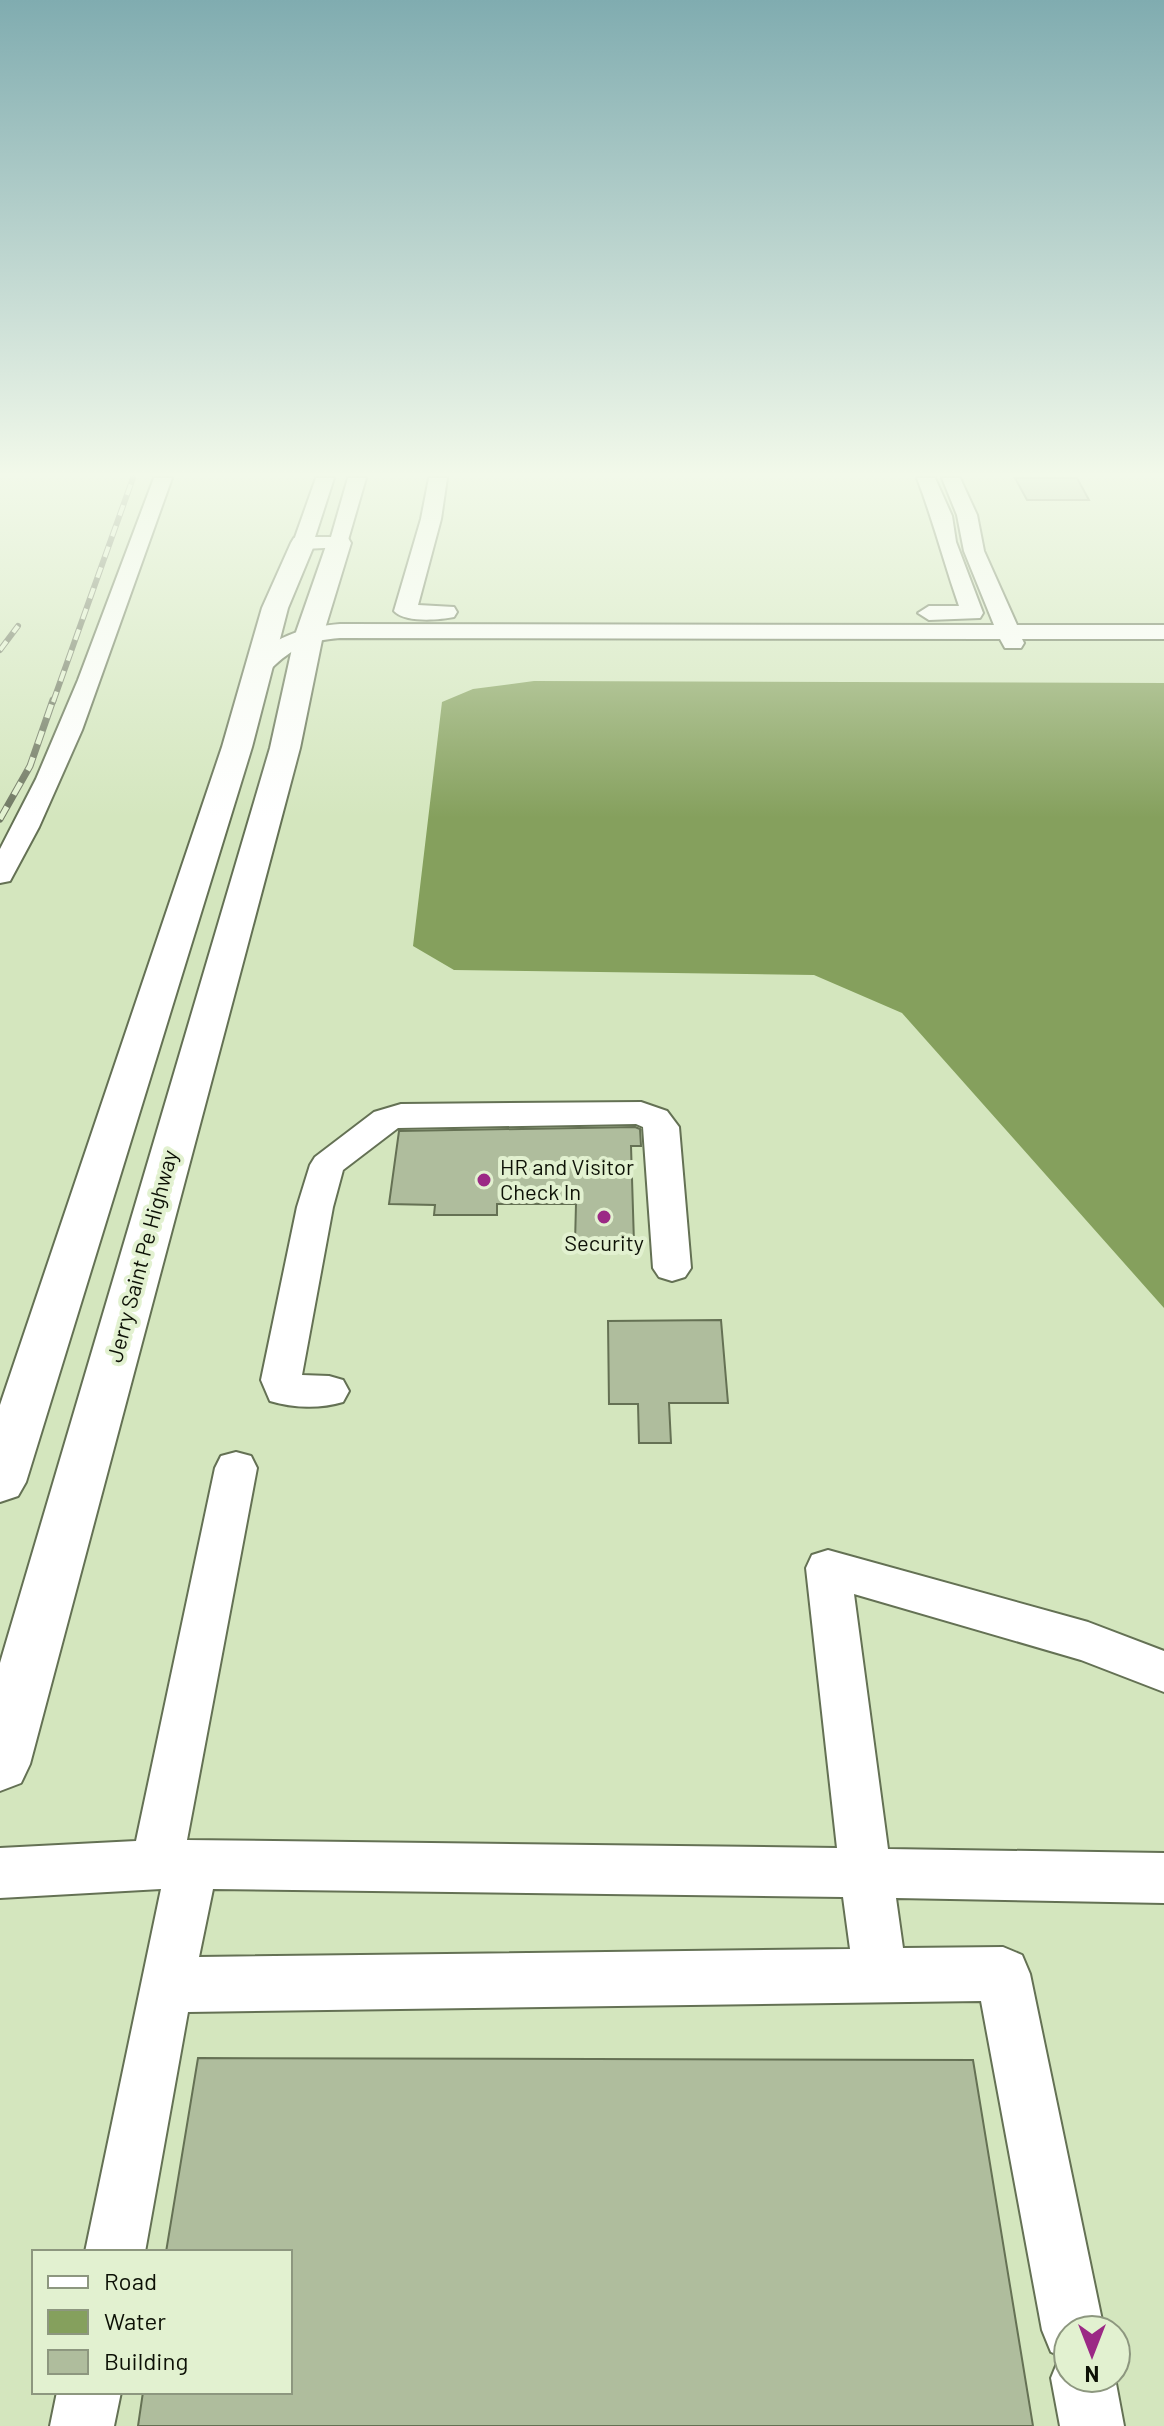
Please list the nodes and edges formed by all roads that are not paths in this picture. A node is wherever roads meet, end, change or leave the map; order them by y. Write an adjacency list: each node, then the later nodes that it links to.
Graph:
1 (122, 591): 24 (lane)
2 (280, 591): 21 (main road)
3 (411, 591): 7 (lane)
4 (964, 591): 10 (lane)
5 (991, 591): 18 (lane)
6 (325, 593): 11 (lane); 13 (main road, Jerry Saint Pe Highway)
7 (482, 612): 8 (lane); 14 (lane)
8 (644, 612): 9 (lane); 15 (lane)
9 (785, 612): 10 (lane); 16 (lane)
10 (928, 613): 17 (lane)
11 (340, 631): 13 (lane); 14 (lane)
12 (1164, 632): 18 (lane)
13 (309, 635): 20 (main road, Jerry Saint Pe Highway); 21 (lane)
14 (447, 636): 15 (lane); 20 (lane)
15 (588, 637): 16 (lane)
16 (747, 637): 17 (lane)
17 (890, 637): 18 (lane)
18 (1010, 637): 19 (lane)
19 (1164, 643)
20 (304, 668): 23 (main road, Jerry Saint Pe Highway)
21 (258, 669): 22 (main road)
22 (237, 747): 23 (main road); 28 (main road)
23 (285, 748): 30 (main road, Jerry Saint Pe Highway)
24 (0, 875)
25 (672, 1268): 26 (lane)
26 (329, 1391)
27 (236, 1468): 31 (lane)
28 (0, 1482)
29 (1164, 1672): 33 (lane)
30 (0, 1764)
31 (175, 1864): 32 (lane); 33 (lane); 36 (lane)
32 (0, 1873)
33 (866, 1873): 34 (lane); 35 (lane)
34 (1164, 1878)
35 (880, 1974): 36 (lane); 38 (lane)
36 (166, 1985): 37 (lane)
37 (115, 2250)
38 (1070, 2314)
39 (89, 2394): 41 (lane)
40 (1086, 2394): 42 (lane)
41 (82, 2426)
42 (1092, 2426)

